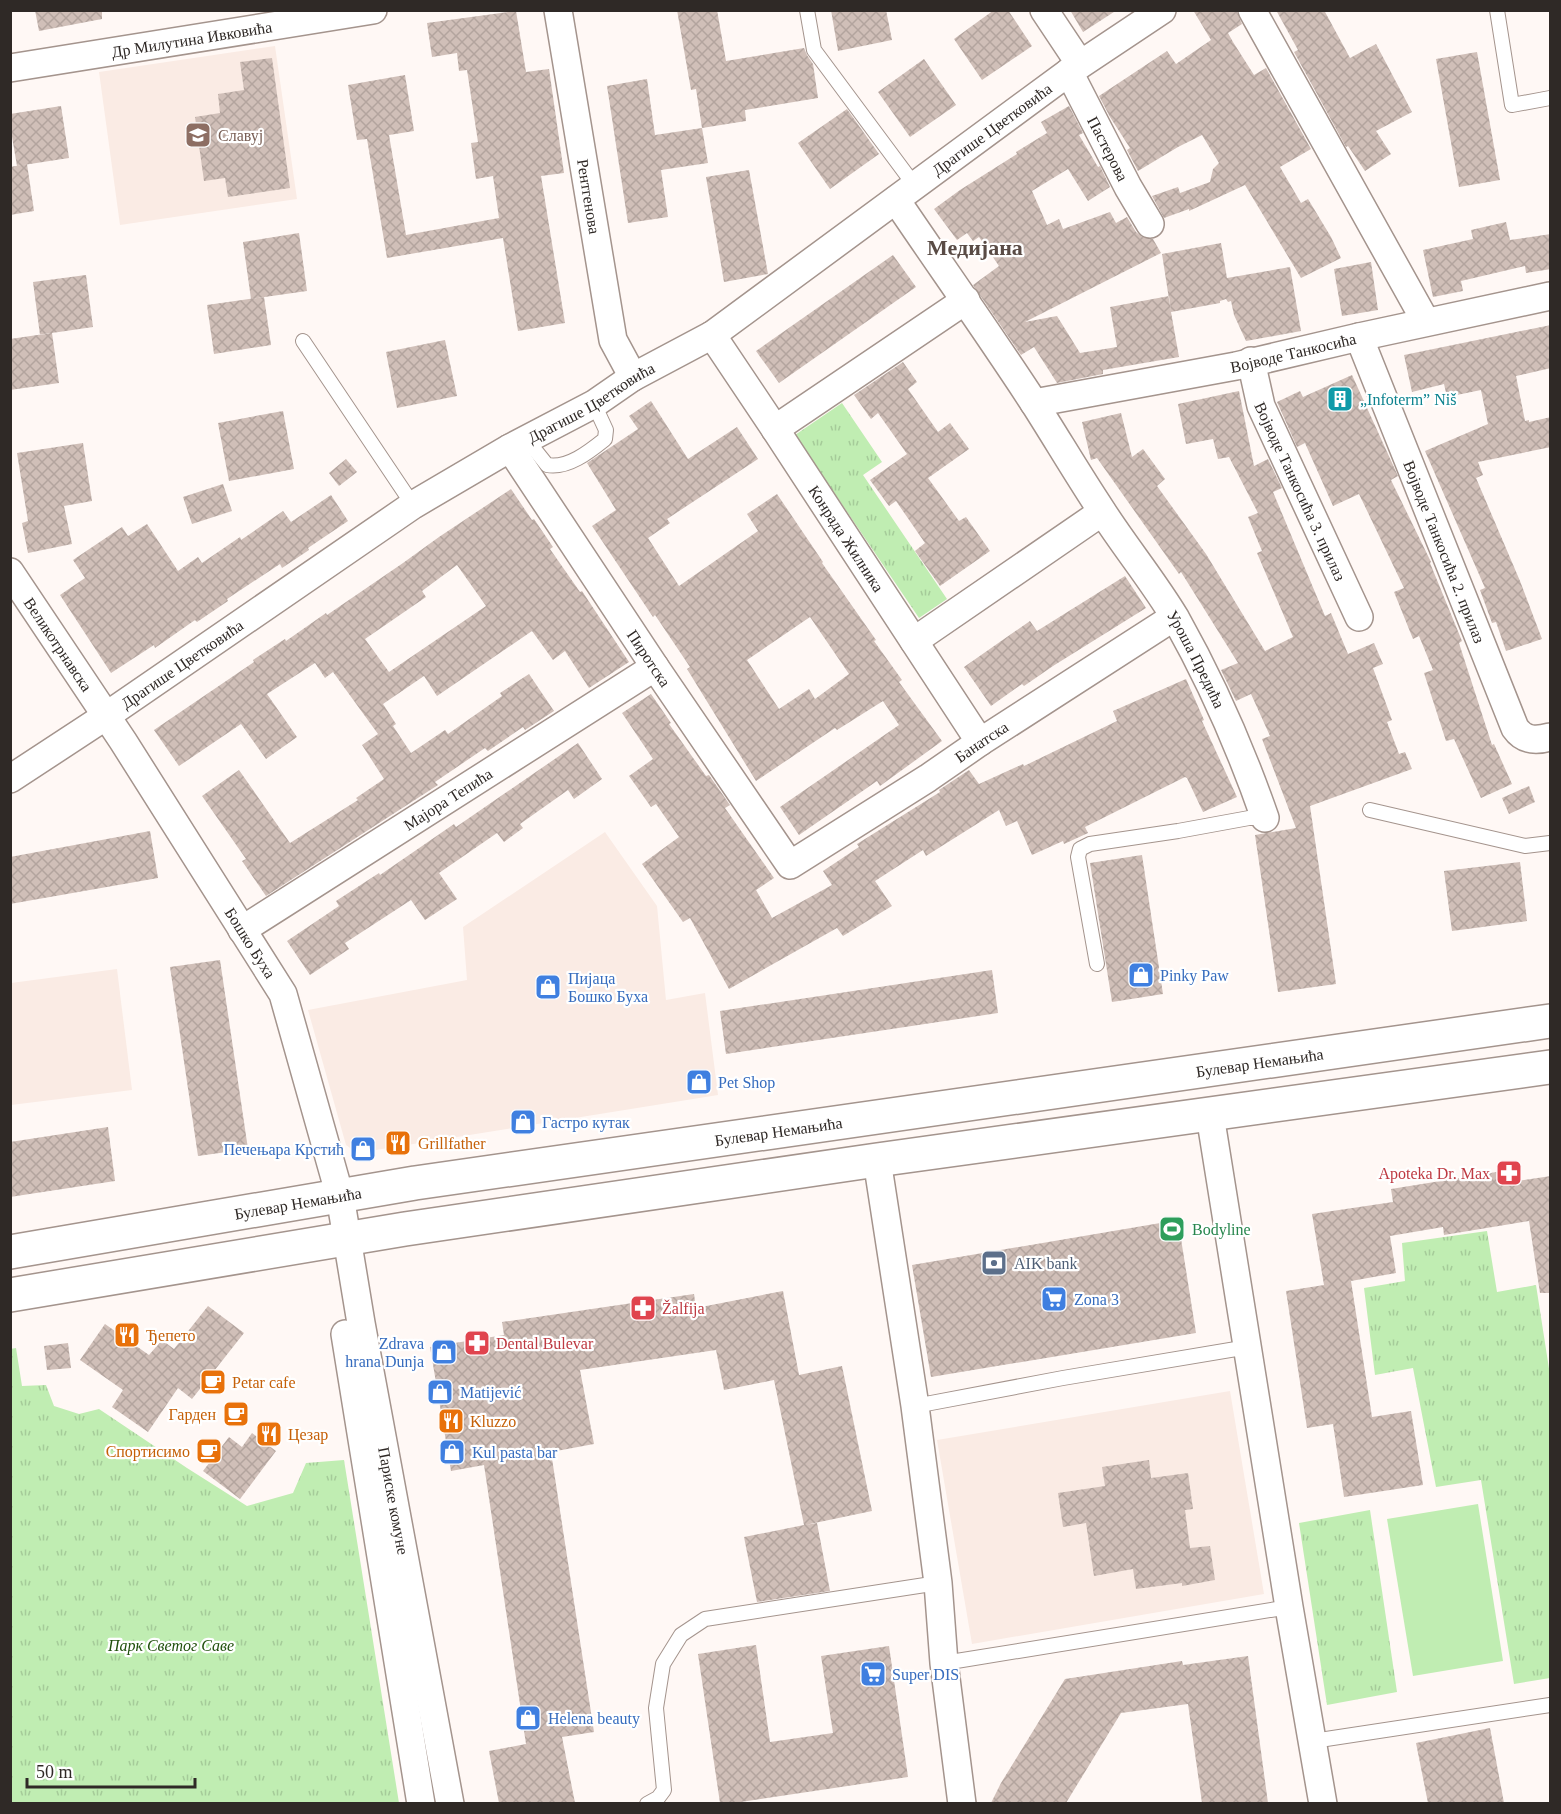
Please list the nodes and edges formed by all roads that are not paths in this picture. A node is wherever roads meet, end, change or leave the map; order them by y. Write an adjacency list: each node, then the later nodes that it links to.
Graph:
1 (373, 10): 8 (street, Др Милутина Ивковића)
2 (558, 10): 20 (street, Рентгенова)
3 (807, 10): 11 (lane)
4 (1044, 10): 9 (street, Пастерова)
5 (1162, 10): 9 (street, Драгише Цветковића)
6 (1252, 10): 15 (street)
7 (1497, 10): 10 (lane)
8 (11, 63)
9 (1075, 68): 11 (street, Драгише Цветковића); 12 (street, Пастерова)
10 (1551, 98)
11 (905, 193): 14 (street, Уроша Предића); 16 (street, Драгише Цветковића)
12 (1150, 224)
13 (1551, 296): 15 (street, Војводе Танкосића)
14 (966, 300): 22 (street, Уроша Предића); 23 (street)
15 (1426, 322): 17 (street, Војводе Танкосића)
16 (712, 335): 20 (street, Драгише Цветковића); 23 (street, Конрада Жилника)
17 (1359, 337): 19 (street, Војводе Танкосића); 33 (street, Војводе Танкосића 2. прилаз)
18 (303, 341): 25 (lane)
19 (1251, 361): 22 (street, Војводе Танкосића); 29 (street, Војводе Танкосића 3. прилаз)
20 (633, 377): 21 (street, Драгише Цветковића)
21 (594, 404): 24 (street, Драгише Цветковића); 24 (lane)
22 (1034, 404): 26 (street, Уроша Предића)
23 (776, 429): 30 (street, Конрада Жилника)
24 (518, 444): 25 (street, Драгише Цветковића); 31 (street, Пиротска)
25 (414, 505): 32 (street, Драгише Цветковића)
26 (1102, 512): 28 (street, Уроша Предића); 30 (street)
27 (10, 572): 32 (street, Великотрнавска)
28 (1174, 617): 34 (street, Банатска); 37 (street, Уроша Предића)
29 (1359, 617)
30 (914, 641): 34 (street, Конрада Жилника)
31 (655, 667): 39 (street, Пиротска); 40 (street, Мајора Тепића)
32 (106, 716): 35 (street, Драгише Цветковића); 40 (street, Бошко Буха)
33 (1551, 737)
34 (980, 742): 39 (street, Банатска)
35 (10, 779)
36 (1370, 810): 38 (lane)
37 (1265, 818): 41 (lane)
38 (1551, 843)
39 (790, 865)
40 (242, 930): 46 (street, Бошко Буха)
41 (1097, 964)
42 (1551, 1021): 46 (street, Булевар Немањића)
43 (1551, 1067): 44 (street)
44 (1210, 1115): 45 (street); 50 (street)
45 (877, 1160): 47 (street); 51 (street)
46 (332, 1197): 47 (street, Париске комуне); 48 (street, Булевар Немањића)
47 (338, 1239): 49 (street); 57 (street, Париске комуне); 58 (street, Париске комуне)
48 (10, 1252)
49 (10, 1295)
50 (1248, 1347): 51 (lane); 53 (street)
51 (915, 1406): 52 (street)
52 (938, 1582): 54 (street); 59 (lane)
53 (1289, 1607): 54 (lane); 56 (street)
54 (944, 1663): 60 (street)
55 (1551, 1705): 56 (lane)
56 (1313, 1741): 61 (street)
57 (421, 1803)
58 (450, 1803)
59 (647, 1803)
60 (962, 1803)
61 (1323, 1803)

